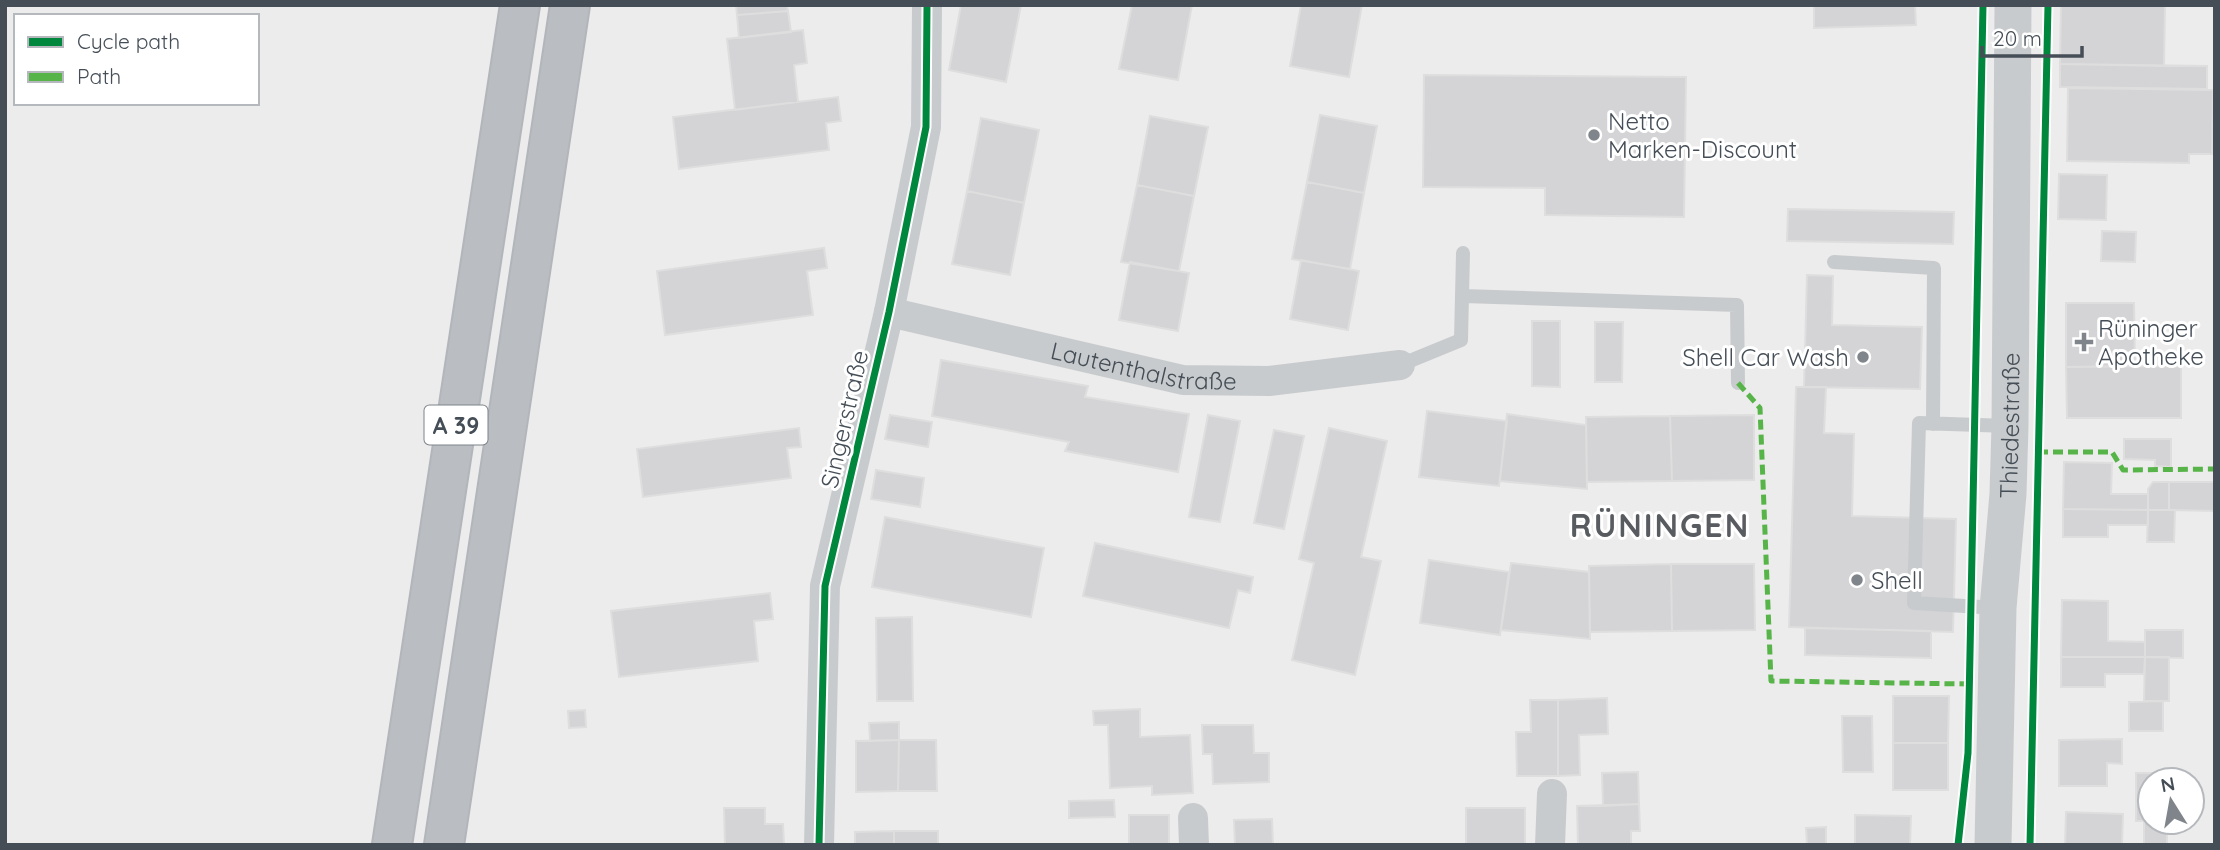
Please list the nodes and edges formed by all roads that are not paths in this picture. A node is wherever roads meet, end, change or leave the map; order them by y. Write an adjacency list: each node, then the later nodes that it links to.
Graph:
1 (520, 5): 15 (highway, A 39)
2 (570, 5): 16 (highway, A 39)
3 (927, 5): 8 (street, Singerstraße)
4 (2013, 5): 12 (street, Thiedestraße)
5 (1463, 253): 7 (lane)
6 (1834, 262): 11 (lane)
7 (1463, 296): 9 (lane); 10 (lane)
8 (889, 312): 9 (street, Lautenthalstraße); 17 (street, Singerstraße)
9 (1400, 365)
10 (1738, 383)
11 (1933, 424): 12 (lane); 13 (lane)
12 (2010, 426): 13 (street, Thiedestraße)
13 (1998, 608): 19 (street, Thiedestraße)
14 (1552, 794): 18 (street)
15 (392, 845)
16 (444, 845)
17 (819, 845)
18 (1550, 845)
19 (1993, 845)

